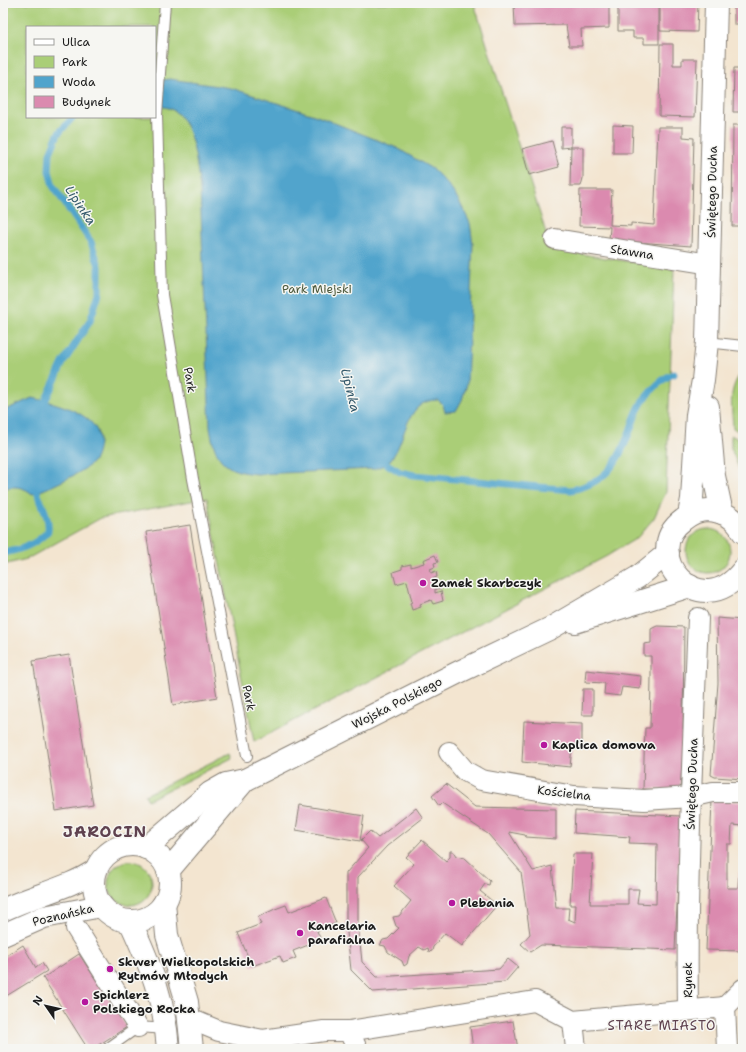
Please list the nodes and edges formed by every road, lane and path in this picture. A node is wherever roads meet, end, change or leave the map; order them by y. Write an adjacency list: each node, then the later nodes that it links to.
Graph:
1 (165, 3): 17 (lane, Park)
2 (716, 3): 4 (main road, Świętego Ducha)
3 (555, 239): 4 (street, Stawna)
4 (710, 264): 5 (main road, Świętego Ducha)
5 (707, 342): 6 (lane); 7 (main road, Świętego Ducha)
6 (743, 346)
7 (703, 380): 8 (main road, Świętego Ducha); 9 (main road, Świętego Ducha)
8 (722, 513): 9 (main road); 10 (main road)
9 (689, 515): 11 (main road)
10 (742, 529)
11 (668, 553): 13 (main road); 15 (main road, Wojska Polskiego)
12 (743, 570): 13 (main road)
13 (690, 586): 15 (main road, Wojska Polskiego)
14 (698, 618): 20 (street, Świętego Ducha)
15 (551, 628): 18 (main road, Wojska Polskiego)
16 (449, 752): 20 (street, Kościelna)
17 (247, 756)
18 (245, 780): 21 (main road, Wojska Polskiego); 23 (main road, Wojska Polskiego)
19 (743, 792): 20 (street, Kościelna)
20 (691, 797): 30 (street, Świętego Ducha)
21 (146, 848): 22 (main road); 23 (main road)
22 (96, 870): 25 (main road); 26 (main road, Poznańska)
23 (168, 871): 24 (main road)
24 (164, 903): 27 (main road); 34 (main road)
25 (101, 906): 27 (main road); 29 (main road, Poznańska)
26 (3, 910)
27 (130, 921): 37 (main road)
28 (76, 928): 36 (street)
29 (3, 935)
30 (687, 950): 33 (street, Rynek)
31 (743, 989): 32 (street)
32 (725, 1007): 33 (street, Rynek); 42 (street)
33 (688, 1009): 35 (street, Rynek)
34 (190, 1019): 38 (street); 40 (main road)
35 (572, 1021): 38 (street); 41 (street)
36 (138, 1027): 37 (lane); 39 (lane)
37 (167, 1039)
38 (353, 1040)
39 (107, 1049)
40 (192, 1049)
41 (576, 1049)
42 (727, 1049)

